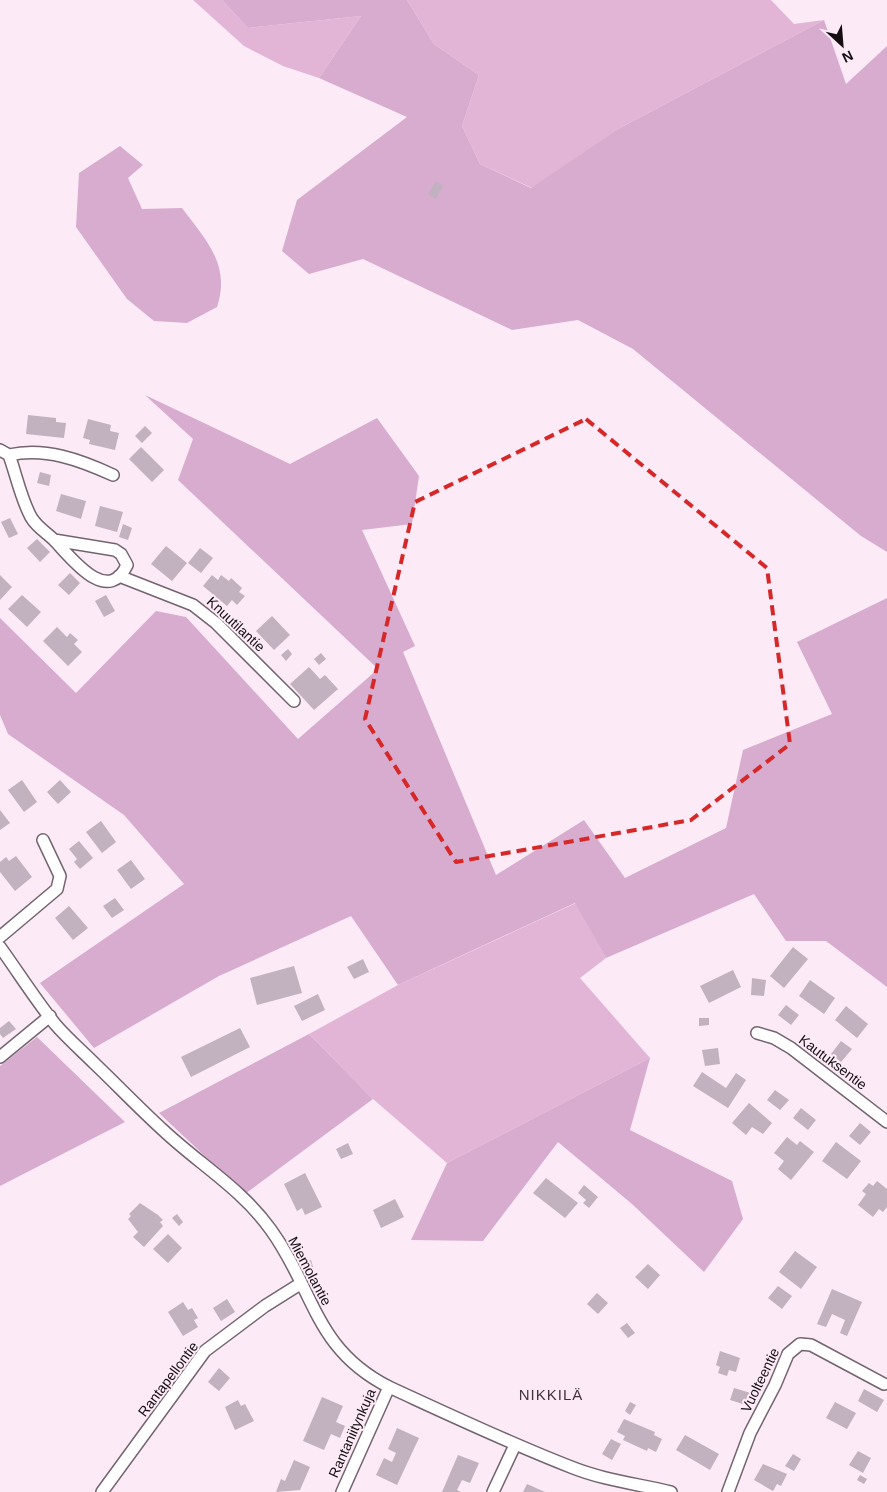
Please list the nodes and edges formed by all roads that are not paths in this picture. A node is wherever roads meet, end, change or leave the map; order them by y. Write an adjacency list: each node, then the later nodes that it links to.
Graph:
1 (5, 452): 2 (street); 3 (street)
2 (113, 475)
3 (54, 540): 4 (street); 4 (street)
4 (119, 576): 5 (street, Knuutilantie)
5 (294, 701)
6 (43, 840): 7 (street)
7 (0, 937)
8 (0, 946): 9 (street, Miemolantie)
9 (50, 1016): 11 (street); 13 (street, Miemolantie)
10 (757, 1033): 12 (street, Kautuksentie)
11 (0, 1057)
12 (887, 1122)
13 (300, 1284): 15 (street, Miemolantie); 17 (street, Rantapellontie)
14 (884, 1384): 21 (street, Vuolteentie)
15 (390, 1387): 16 (street, Miemolantie); 18 (street, Rantaniitynkuja)
16 (515, 1445): 19 (street); 20 (street, Miemolantie)
17 (102, 1492)
18 (342, 1492)
19 (493, 1492)
20 (671, 1492)
21 (728, 1492)

